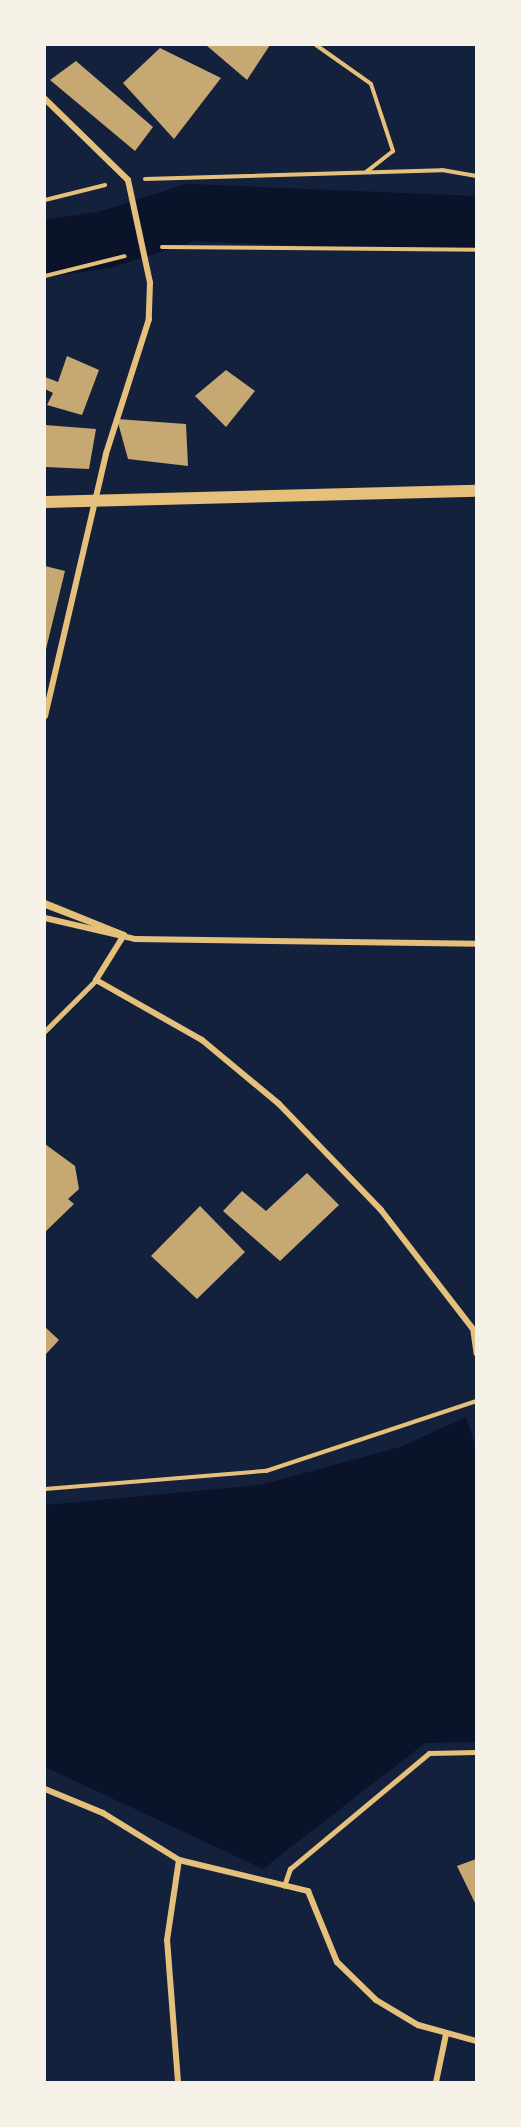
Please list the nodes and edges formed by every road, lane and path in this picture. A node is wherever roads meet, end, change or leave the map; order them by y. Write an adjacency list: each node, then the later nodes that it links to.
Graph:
1 (316, 45): 3 (path)
2 (45, 99): 5 (street)
3 (366, 172): 4 (path); 5 (path)
4 (476, 176)
5 (128, 180): 6 (path); 13 (street)
6 (45, 200)
7 (476, 249): 8 (path)
8 (150, 250)
9 (138, 253): 10 (path)
10 (45, 276)
11 (476, 491): 13 (main road)
12 (45, 502): 13 (main road)
13 (94, 502): 14 (street)
14 (45, 716)
15 (45, 904): 17 (street)
16 (45, 918): 17 (street)
17 (125, 936): 18 (street); 19 (street)
18 (476, 944)
19 (96, 980): 20 (lane); 21 (street)
20 (45, 1031)
21 (474, 1324): 22 (street); 23 (lane)
22 (476, 1333)
23 (476, 1353)
24 (476, 1401): 25 (path)
25 (45, 1489)
26 (476, 1752): 29 (lane)
27 (45, 1789): 28 (street)
28 (179, 1860): 29 (street); 32 (street)
29 (284, 1886): 30 (street)
30 (446, 2034): 31 (street); 33 (street)
31 (476, 2041)
32 (178, 2082)
33 (436, 2082)

